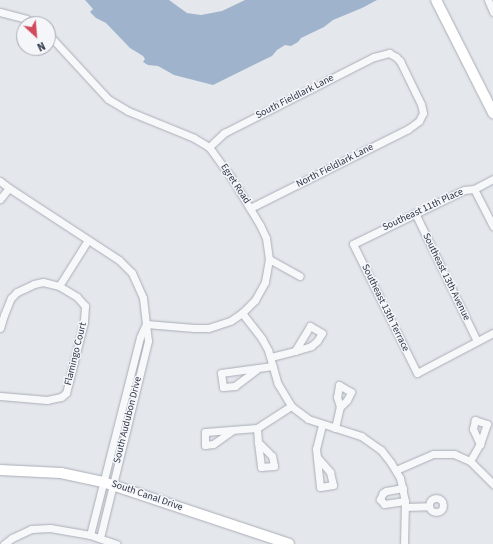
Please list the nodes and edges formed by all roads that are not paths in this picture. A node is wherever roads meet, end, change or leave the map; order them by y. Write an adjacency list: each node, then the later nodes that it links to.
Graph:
1 (436, 0): 8 (street)
2 (488, 0): 4 (street)
3 (0, 12): 5 (street)
4 (493, 12)
5 (16, 16)
6 (56, 43): 9 (street, Egret Road)
7 (386, 53): 9 (street, South Fieldlark Lane); 15 (street, North Fieldlark Lane)
8 (493, 113)
9 (209, 147): 15 (street, Egret Road)
10 (493, 179): 13 (street, Southeast 11th Place)
11 (0, 181): 12 (street, South Audubon Drive)
12 (8, 188): 14 (street); 18 (street, South Audubon Drive)
13 (474, 189): 16 (street, Southeast 11th Place); 17 (street)
14 (0, 199)
15 (250, 208): 20 (street, Egret Road)
16 (415, 213): 19 (street, Southeast 11th Place); 27 (street, Southeast 13th Avenue)
17 (493, 226)
18 (88, 240): 22 (street); 24 (street, South Audubon Drive)
19 (353, 244): 27 (street, Southeast 13th Terrace)
20 (269, 259): 21 (street); 23 (street, Egret Road)
21 (300, 276)
22 (59, 286): 25 (street, Flamingo Court); 32 (street, Flamingo Court)
23 (242, 313): 24 (street, Egret Road); 29 (street)
24 (146, 324): 45 (street, South Audubon Drive)
25 (0, 328)
26 (493, 334): 27 (street)
27 (477, 341)
28 (295, 351): 29 (street)
29 (271, 357): 30 (street)
30 (273, 366): 31 (street); 33 (street)
31 (256, 370)
32 (0, 396)
33 (291, 406): 35 (street); 36 (street)
34 (340, 407): 37 (street)
35 (322, 424): 37 (street); 41 (street)
36 (257, 428): 38 (street); 39 (street)
37 (334, 428): 44 (street)
38 (232, 430)
39 (258, 442)
40 (480, 444): 42 (street)
41 (317, 457)
42 (470, 461): 44 (street); 46 (street)
43 (0, 470): 45 (street, South Canal Drive)
44 (396, 470): 47 (street)
45 (107, 483): 50 (street, South Audubon Drive); 51 (street, South Audubon Drive); 54 (street, South Canal Drive)
46 (493, 484)
47 (403, 488): 48 (street); 48 (street)
48 (405, 504): 49 (street); 55 (street)
49 (429, 506)
50 (90, 535): 51 (street); 52 (street)
51 (100, 538): 53 (street)
52 (4, 544)
53 (116, 544)
54 (289, 544)
55 (404, 544)

